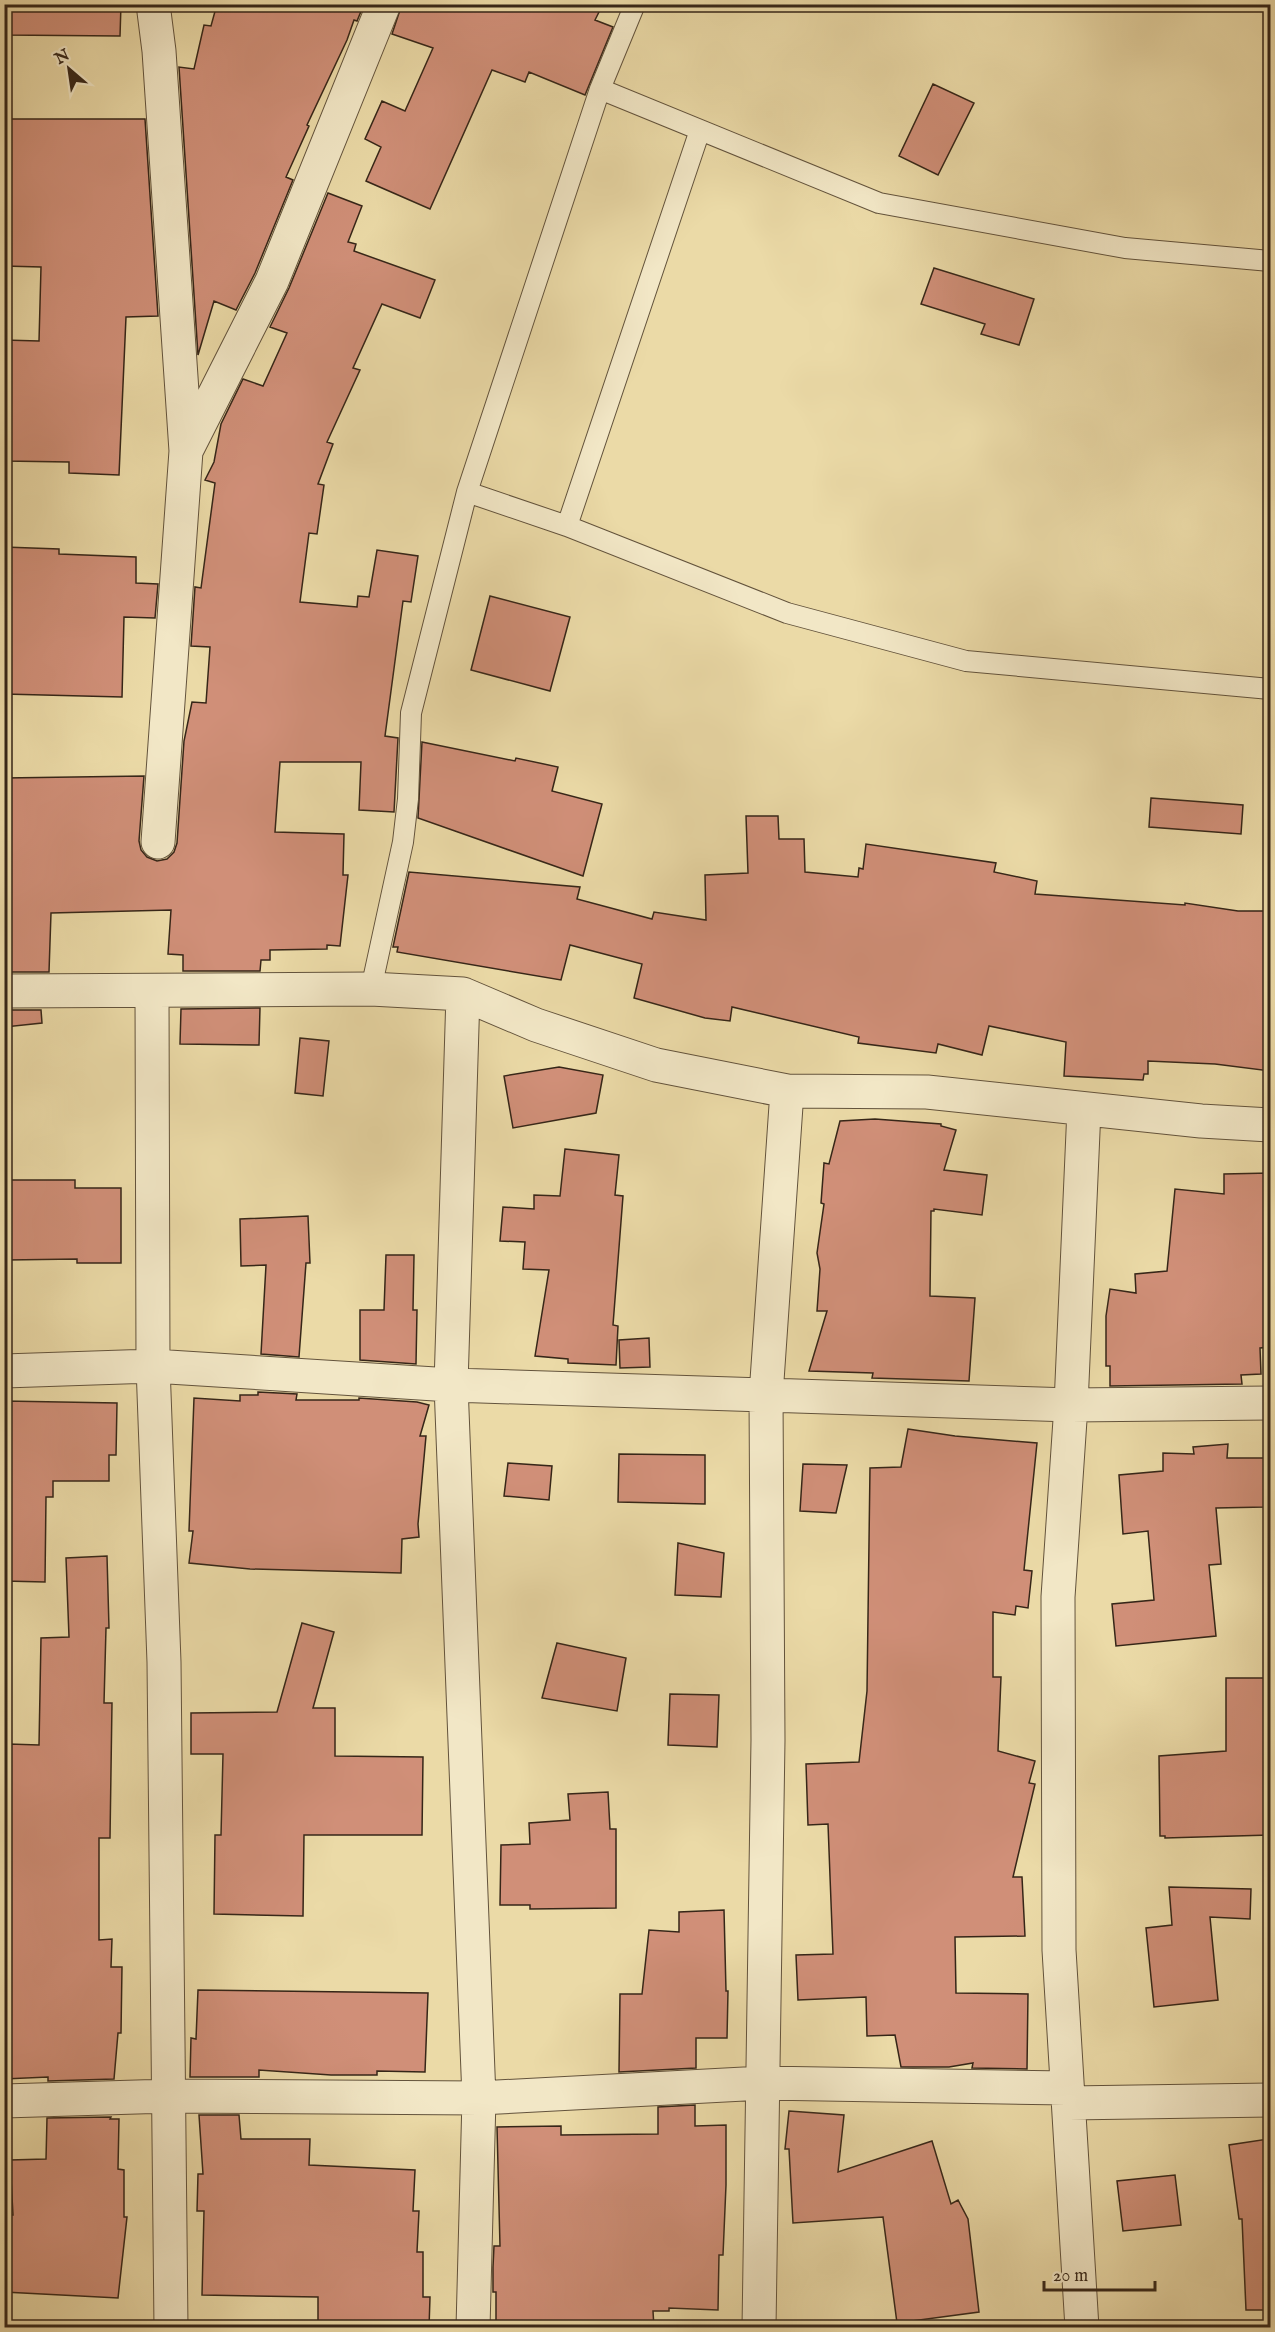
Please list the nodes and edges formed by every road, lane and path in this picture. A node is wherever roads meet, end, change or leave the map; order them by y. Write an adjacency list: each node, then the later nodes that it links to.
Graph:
1 (153, 4): 7 (street)
2 (384, 4): 7 (street)
3 (635, 4): 4 (lane)
4 (600, 89): 5 (lane); 8 (lane)
5 (700, 130): 6 (lane); 9 (lane)
6 (1270, 261)
7 (186, 451): 11 (street)
8 (467, 492): 9 (lane); 12 (lane)
9 (567, 526): 10 (lane)
10 (1270, 689)
11 (158, 842)
12 (371, 989): 14 (street); 15 (street)
13 (4, 991): 14 (street)
14 (152, 991): 19 (street)
15 (463, 994): 16 (street); 21 (street)
16 (787, 1091): 17 (street); 22 (street)
17 (1084, 1109): 18 (street); 24 (street)
18 (1270, 1125)
19 (153, 1366): 20 (street); 21 (street); 26 (street)
20 (4, 1371)
21 (451, 1385): 22 (street); 28 (street)
22 (766, 1395): 24 (street); 25 (street)
23 (1270, 1403): 24 (street)
24 (1071, 1405): 27 (street)
25 (763, 2083): 27 (street); 28 (street); 33 (street)
26 (170, 2096): 28 (street); 30 (street); 31 (street)
27 (1068, 2096): 29 (street); 34 (street)
28 (479, 2098): 32 (street)
29 (1270, 2100)
30 (4, 2101)
31 (171, 2328)
32 (473, 2328)
33 (759, 2328)
34 (1082, 2328)

